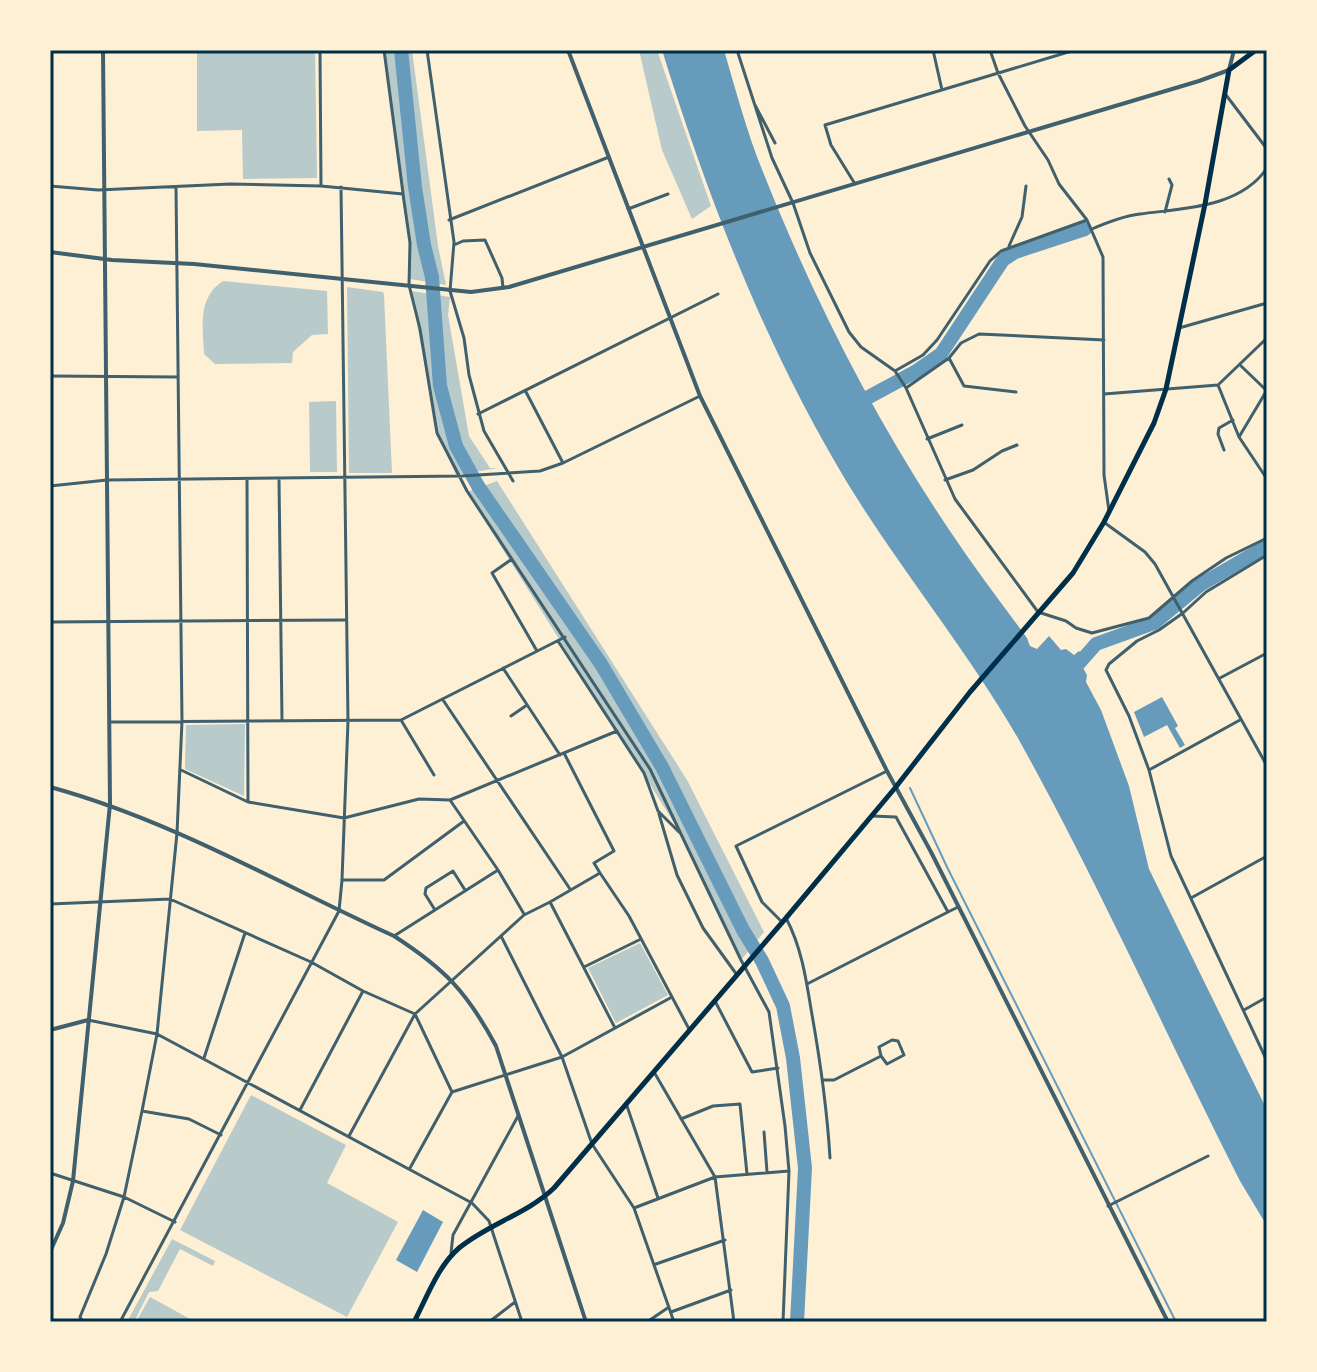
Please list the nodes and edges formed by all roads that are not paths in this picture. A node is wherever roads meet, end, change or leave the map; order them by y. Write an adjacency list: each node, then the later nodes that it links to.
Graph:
1 (103, 50): 29 (street)
2 (320, 50): 25 (street)
3 (384, 50): 30 (street)
4 (427, 50): 36 (street)
5 (568, 50): 20 (street)
6 (737, 50): 16 (street)
7 (933, 50): 14 (street)
8 (990, 50): 13 (street)
9 (1075, 50): 13 (street)
10 (1234, 50): 12 (street)
11 (1256, 50): 12 (main road)
12 (1229, 70): 15 (main road); 17 (street)
13 (998, 73): 14 (street); 17 (street)
14 (942, 90): 23 (street)
15 (1224, 93): 19 (street); 33 (main road)
16 (753, 102): 18 (street); 32 (street)
17 (1029, 131): 23 (street); 37 (street)
18 (775, 143)
19 (1267, 149)
20 (609, 157): 34 (street); 36 (street)
21 (1267, 168): 33 (street)
22 (1169, 179): 35 (street)
23 (855, 184): 32 (street)
24 (50, 186): 29 (street)
25 (321, 186): 27 (street); 28 (street)
26 (1026, 186): 40 (street)
27 (176, 187): 29 (street); 44 (street)
28 (341, 187): 30 (street); 45 (street)
29 (104, 190): 43 (street)
30 (403, 194): 46 (street)
31 (668, 194): 34 (street)
32 (793, 203): 41 (street); 57 (street)
33 (1205, 204): 35 (street); 52 (main road)
34 (628, 209): 41 (street)
35 (1165, 212): 38 (street)
36 (449, 220): 39 (street)
37 (1087, 220): 38 (street); 40 (street)
38 (1092, 229): 54 (street)
39 (454, 245): 47 (street); 48 (street)
40 (1009, 246): 57 (street)
41 (643, 247): 47 (street); 51 (street)
42 (50, 252): 43 (street)
43 (104, 259): 44 (street); 58 (street)
44 (178, 265): 45 (street); 60 (street)
45 (340, 278): 46 (street); 78 (street)
46 (409, 285): 48 (street); 77 (street)
47 (503, 288): 48 (street)
48 (449, 290): 69 (street)
49 (718, 294): 51 (street)
50 (1267, 303): 52 (street)
51 (671, 317): 64 (street); 68 (street)
52 (1179, 328): 63 (main road)
53 (1267, 338): 56 (street)
54 (1104, 340): 55 (street); 67 (street)
55 (949, 358): 62 (street); 66 (street)
56 (1240, 365): 61 (street); 65 (street)
57 (895, 371): 62 (street)
58 (106, 375): 59 (street); 60 (street); 82 (street)
59 (50, 376)
60 (178, 377): 83 (street)
61 (1218, 385): 63 (street); 70 (street)
62 (906, 388): 73 (street)
63 (1166, 389): 67 (street); 87 (main road)
64 (525, 390): 69 (street); 76 (street)
65 (1267, 391): 72 (street)
66 (1016, 392)
67 (1104, 394): 87 (street)
68 (700, 396): 76 (street); 122 (street)
69 (478, 414): 85 (street)
70 (1233, 420): 72 (street); 75 (street)
71 (962, 425): 73 (street)
72 (1239, 437): 81 (street)
73 (927, 439): 84 (street)
74 (1017, 445): 84 (street)
75 (1224, 450)
76 (563, 463): 77 (street)
77 (459, 476): 78 (street); 91 (street)
78 (345, 477): 80 (street); 96 (street)
79 (247, 479): 80 (street); 83 (street); 99 (street)
80 (279, 479): 95 (street)
81 (1267, 479)
82 (107, 480): 83 (street); 86 (street); 97 (street)
83 (179, 480): 98 (street)
84 (945, 480): 93 (street)
85 (513, 481)
86 (50, 486)
87 (1109, 512): 88 (main road)
88 (1104, 522): 92 (street); 93 (main road)
89 (1267, 538): 92 (street)
90 (1267, 555): 94 (street)
91 (512, 559): 101 (street); 103 (street)
92 (1174, 596): 93 (street); 94 (street)
93 (1038, 612): 126 (main road)
94 (1183, 613): 106 (street); 121 (street)
95 (280, 620): 96 (street); 99 (street); 114 (street)
96 (345, 620): 115 (street)
97 (108, 621): 98 (street); 100 (street); 116 (street)
98 (180, 621): 99 (street); 112 (street)
99 (248, 621): 113 (street)
100 (50, 622)
101 (565, 637): 102 (street); 135 (street)
102 (558, 641): 103 (street); 117 (street)
103 (537, 651): 105 (street)
104 (1267, 653): 106 (street)
105 (503, 668): 107 (street); 108 (street)
106 (1220, 678): 110 (street)
107 (442, 699): 111 (street); 124 (street)
108 (527, 705): 109 (street); 118 (street)
109 (511, 716)
110 (1242, 719): 119 (street); 121 (street)
111 (401, 720): 115 (street); 123 (street)
112 (182, 721): 113 (street); 116 (street); 120 (street)
113 (249, 721): 114 (street); 128 (street)
114 (282, 721): 115 (street)
115 (348, 721): 132 (street)
116 (109, 722): 129 (street)
117 (617, 731): 118 (street); 130 (street)
118 (562, 754): 124 (street); 138 (street)
119 (1267, 766)
120 (181, 770): 128 (street); 134 (street)
121 (1149, 770): 142 (street)
122 (887, 771): 126 (street); 152 (street)
123 (434, 775)
124 (498, 780): 127 (street); 140 (street)
125 (50, 787): 129 (street)
126 (895, 788): 131 (main road); 147 (street)
127 (450, 800): 132 (street); 133 (street)
128 (248, 802): 132 (street)
129 (110, 804): 134 (street); 144 (street)
130 (658, 811): 135 (street); 160 (street)
131 (870, 816): 150 (street); 152 (main road)
132 (344, 818): 139 (street)
133 (464, 821): 137 (street); 139 (street)
134 (177, 833): 143 (street); 149 (street)
135 (681, 834): 159 (street)
136 (1267, 856): 142 (street)
137 (498, 870): 141 (street); 151 (street)
138 (600, 873): 140 (street); 156 (street)
139 (342, 880): 149 (street)
140 (570, 889): 145 (street)
141 (465, 890): 148 (street); 148 (street)
142 (1191, 898): 167 (street)
143 (170, 899): 144 (street); 153 (street); 173 (street)
144 (101, 901): 146 (street); 169 (street)
145 (550, 902): 151 (street); 158 (street)
146 (50, 904)
147 (958, 907): 150 (street); 206 (street)
148 (435, 910): 154 (street)
149 (339, 911): 154 (street); 157 (street)
150 (948, 912): 162 (street)
151 (524, 915): 155 (street)
152 (784, 920): 159 (main road); 162 (street)
153 (245, 933): 157 (street); 176 (street)
154 (394, 936): 161 (street)
155 (501, 936): 161 (street); 175 (street)
156 (641, 939): 158 (street); 164 (street)
157 (311, 962): 163 (street); 182 (street)
158 (584, 967): 170 (street)
159 (744, 967): 160 (main road); 178 (street)
160 (737, 975): 166 (main road)
161 (452, 979): 168 (street); 180 (street)
162 (807, 984): 181 (street)
163 (363, 991): 168 (street); 185 (street)
164 (672, 997): 170 (street); 171 (street)
165 (1267, 997): 167 (street)
166 (714, 1000): 171 (main road); 178 (street)
167 (1244, 1010): 177 (street)
168 (415, 1014): 183 (street); 191 (street)
169 (88, 1020): 172 (street); 173 (street); 201 (street)
170 (615, 1028): 175 (street)
171 (689, 1029): 179 (main road)
172 (50, 1030)
173 (157, 1034): 176 (street); 186 (street)
174 (881, 1056): 174 (street); 181 (street)
175 (562, 1057): 180 (street); 192 (street)
176 (204, 1058): 182 (street)
177 (1267, 1061)
178 (778, 1068): 196 (street)
179 (653, 1070): 184 (main road); 188 (street)
180 (506, 1076): 183 (street); 187 (street)
181 (823, 1080): 194 (street)
182 (249, 1081): 185 (street); 190 (street)
183 (452, 1092): 195 (street)
184 (626, 1103): 192 (main road); 204 (street)
185 (300, 1110): 191 (street)
186 (142, 1111): 190 (street); 202 (street)
187 (518, 1116): 203 (street); 205 (street)
188 (681, 1119): 199 (street); 200 (street)
189 (764, 1132): 197 (street)
190 (221, 1135): 208 (street)
191 (349, 1136): 195 (street)
192 (592, 1144): 203 (main road); 207 (street)
193 (1208, 1156): 206 (street)
194 (830, 1158)
195 (410, 1169): 205 (street)
196 (789, 1171): 197 (street); 226 (street)
197 (767, 1172): 199 (street)
198 (50, 1173): 201 (street)
199 (747, 1174): 200 (street)
200 (715, 1177): 204 (street); 210 (street)
201 (73, 1181): 202 (street); 211 (street)
202 (124, 1197): 208 (street); 217 (street)
203 (544, 1198): 209 (main road); 222 (street)
204 (658, 1198): 207 (street)
205 (472, 1203): 209 (street); 212 (street)
206 (1110, 1205): 227 (street)
207 (634, 1208): 213 (street)
208 (175, 1222): 218 (street)
209 (491, 1227): 212 (main road); 215 (street)
210 (725, 1240): 213 (street); 214 (street)
211 (50, 1252)
212 (450, 1257): 219 (main road)
213 (655, 1265): 216 (street)
214 (731, 1290): 216 (street); 225 (street)
215 (515, 1302): 220 (street); 221 (street)
216 (670, 1309): 223 (street); 224 (street)
217 (83, 1322)
218 (120, 1322)
219 (414, 1322)
220 (489, 1322)
221 (522, 1322)
222 (586, 1322)
223 (647, 1322)
224 (674, 1322)
225 (734, 1322)
226 (783, 1322)
227 (1168, 1322)

